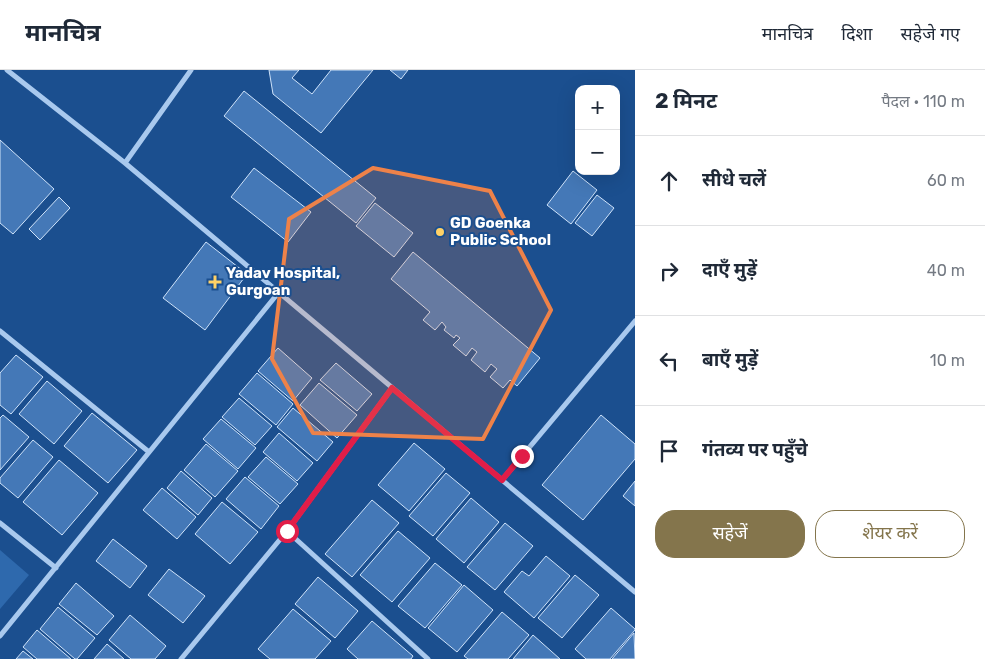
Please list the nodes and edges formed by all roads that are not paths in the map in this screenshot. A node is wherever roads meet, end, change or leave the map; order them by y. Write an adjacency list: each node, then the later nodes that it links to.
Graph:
1 (7, 70): 3 (street)
2 (191, 70): 3 (street)
3 (125, 163): 4 (street)
4 (279, 292): 7 (street); 8 (street)
5 (635, 321): 9 (street)
6 (0, 331): 8 (street)
7 (392, 388): 9 (street); 11 (street)
8 (149, 452): 12 (street)
9 (502, 480): 13 (street)
10 (0, 523): 12 (street)
11 (287, 531): 15 (street); 16 (street)
12 (56, 568): 14 (street)
13 (635, 592)
14 (0, 636)
15 (425, 658)
16 (181, 659)

